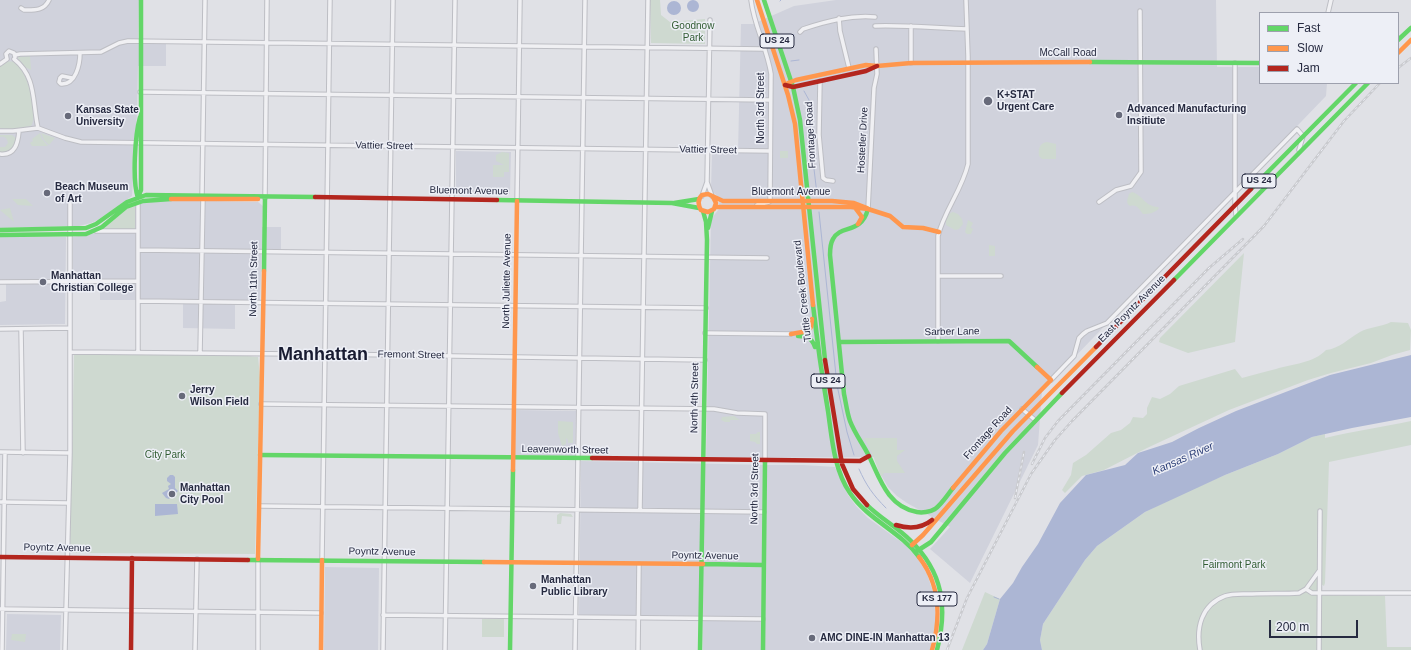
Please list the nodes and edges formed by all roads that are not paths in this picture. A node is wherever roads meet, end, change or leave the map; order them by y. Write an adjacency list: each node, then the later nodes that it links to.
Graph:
1 (49, 0): 16 (street)
2 (141, 0): 29 (main road)
3 (206, 0): 30 (street)
4 (267, 0): 31 (street, North 11th Street)
5 (330, 0): 32 (street)
6 (393, 0): 33 (street)
7 (455, 0): 34 (street)
8 (520, 0): 35 (street, North Juliette Avenue)
9 (585, 0): 36 (street)
10 (648, 0): 37 (street)
11 (751, 0): 39 (street, North 3rd Street)
12 (757, 0): 60 (main road, Tuttle Creek Boulevard / US 24)
13 (764, 0): 56 (main road, Tuttle Creek Boulevard / US 24)
14 (966, 0): 25 (street)
15 (1331, 0): 18 (street)
16 (21, 8)
17 (1140, 11): 45 (street)
18 (1328, 12)
19 (875, 17): 20 (street)
20 (839, 18): 26 (street); 52 (street)
21 (710, 20): 38 (street)
22 (875, 26): 23 (street)
23 (911, 26): 25 (street); 46 (street)
24 (1411, 28): 27 (main road)
25 (967, 29): 47 (street)
26 (800, 32)
27 (1399, 39)
28 (1411, 40): 41 (main road)
29 (141, 41): 30 (street); 42 (street); 62 (main road)
30 (205, 42): 31 (street); 63 (street)
31 (267, 43): 32 (street); 64 (street, North 11th Street)
32 (329, 43): 33 (street); 65 (street)
33 (392, 44): 34 (street); 66 (street)
34 (454, 45): 35 (street); 67 (street)
35 (519, 46): 36 (street); 68 (street, North Juliette Avenue)
36 (585, 46): 37 (street); 69 (street)
37 (647, 47): 38 (street); 70 (street)
38 (710, 48): 39 (street); 71 (street)
39 (765, 49): 72 (street, North 3rd Street)
40 (876, 49): 51 (street, Hostetler Drive)
41 (1399, 52)
42 (80, 53): 43 (street); 54 (street)
43 (14, 57): 44 (street); 44 (street); 73 (street)
44 (7, 59): 50 (street)
45 (1140, 62): 47 (main road, McCall Road); 48 (main road, McCall Road); 108 (street)
46 (912, 63): 47 (main road, McCall Road); 51 (main road, McCall Road)
47 (968, 63): 125 (street)
48 (1235, 63): 49 (main road, McCall Road); 92 (street)
49 (1259, 63)
50 (0, 64)
51 (877, 66): 52 (main road, McCall Road); 55 (main road, McCall Road); 116 (street, Hostetler Drive)
52 (849, 68): 53 (main road, McCall Road); 55 (main road)
53 (836, 71): 56 (main road, McCall Road); 57 (main road)
54 (72, 78)
55 (834, 78): 57 (main road, McCall Road)
56 (791, 81): 60 (main road, McCall Road); 61 (main road, Tuttle Creek Boulevard / US 24)
57 (820, 81): 61 (main road, McCall Road); 90 (street, Frontage Road)
58 (1355, 84): 76 (main road, East Poyntz Avenue / US 24)
59 (1366, 84): 88 (main road, East Poyntz Avenue / US 24)
60 (785, 85): 61 (main road, McCall Road); 104 (main road, Tuttle Creek Boulevard / US 24)
61 (793, 87): 105 (main road, Tuttle Creek Boulevard / US 24)
62 (140, 92): 63 (street); 77 (main road)
63 (204, 93): 64 (street); 78 (street)
64 (266, 94): 65 (street); 79 (street, North 11th Street)
65 (328, 94): 66 (street); 80 (street)
66 (392, 95): 67 (street); 81 (street)
67 (453, 96): 68 (street); 82 (street)
68 (518, 97): 69 (street); 83 (street, North Juliette Avenue)
69 (584, 98): 70 (street); 84 (street)
70 (646, 98): 71 (street); 85 (street)
71 (709, 99): 72 (street); 86 (street)
72 (770, 100): 87 (street, North 3rd Street)
73 (38, 128): 75 (street); 77 (street, Vattier Street)
74 (0, 131): 75 (street)
75 (18, 131): 89 (street)
76 (1303, 136): 88 (street); 92 (street, Frontage Road); 110 (main road, East Poyntz Avenue / US 24)
77 (139, 143): 78 (street, Vattier Street); 98 (main road)
78 (203, 144): 79 (street, Vattier Street); 94 (street)
79 (266, 145): 80 (street, Vattier Street); 96 (street, North 11th Street)
80 (328, 145): 81 (street, Vattier Street); 97 (street)
81 (390, 146): 82 (street, Vattier Street); 99 (street)
82 (452, 147): 83 (street, Vattier Street); 100 (street)
83 (518, 148): 84 (street, Vattier Street); 102 (street, North Juliette Avenue)
84 (583, 149): 85 (street, Vattier Street); 103 (street)
85 (646, 149): 86 (street, Vattier Street); 107 (street)
86 (708, 150): 87 (street, Vattier Street); 91 (street)
87 (770, 151): 101 (street, North 3rd Street)
88 (1298, 153): 118 (main road, East Poyntz Avenue / US 24)
89 (0, 154)
90 (833, 181)
91 (707, 182): 93 (street); 95 (street)
92 (1235, 191): 110 (street); 174 (street, Frontage Road)
93 (713, 196): 95 (main road); 101 (main road, Bluemont Avenue); 115 (main road)
94 (202, 197): 96 (main road, Bluemont Avenue); 96 (main road, Bluemont Avenue); 98 (main road, Bluemont Avenue); 129 (street)
95 (700, 197): 109 (main road, Bluemont Avenue); 117 (main road)
96 (265, 198): 97 (main road, Bluemont Avenue); 130 (main road, North 11th Street)
97 (327, 198): 99 (main road, Bluemont Avenue); 131 (street)
98 (138, 199): 120 (main road); 122 (main road); 123 (street)
99 (390, 199): 100 (main road, Bluemont Avenue); 132 (street)
100 (452, 200): 102 (main road, Bluemont Avenue); 133 (street)
101 (770, 200): 104 (main road, Bluemont Avenue); 111 (street)
102 (517, 201): 103 (main road, Bluemont Avenue); 134 (main road, North Juliette Avenue)
103 (582, 201): 107 (main road, Bluemont Avenue); 135 (street)
104 (803, 201): 105 (main road, Bluemont Avenue); 112 (main road, Tuttle Creek Boulevard / US 24)
105 (809, 201): 113 (main road, Tuttle Creek Boulevard / US 24); 116 (main road, Bluemont Avenue)
106 (70, 202): 120 (street)
107 (645, 202): 109 (main road, Bluemont Avenue); 136 (street)
108 (1098, 202)
109 (672, 203): 117 (main road, Bluemont Avenue)
110 (1235, 205): 118 (street); 184 (main road, East Poyntz Avenue / US 24)
111 (752, 206): 112 (main road, Bluemont Avenue); 115 (main road, Bluemont Avenue)
112 (803, 207): 113 (main road, Bluemont Avenue); 144 (main road, Tuttle Creek Boulevard / US 24)
113 (810, 207): 114 (main road, Bluemont Avenue); 200 (main road, Tuttle Creek Boulevard / US 24)
114 (851, 207): 116 (main road, Bluemont Avenue); 119 (main road)
115 (713, 209): 117 (main road); 124 (main road, North 4th Street)
116 (868, 209): 119 (main road, Hostetler Drive); 125 (main road, Bluemont Avenue)
117 (701, 210): 124 (main road, North 4th Street)
118 (1236, 216): 185 (main road, East Poyntz Avenue / US 24)
119 (855, 227): 161 (main road, Frontage Road)
120 (70, 229): 121 (main road); 126 (street)
121 (0, 230)
122 (96, 230): 123 (street); 126 (main road)
123 (138, 231): 128 (street)
124 (707, 232): 137 (main road, North 4th Street)
125 (939, 232): 139 (street)
126 (70, 234): 127 (main road); 142 (street)
127 (0, 235)
128 (138, 250): 129 (street); 143 (street)
129 (202, 251): 130 (street); 146 (street)
130 (264, 252): 131 (street); 147 (main road, North 11th Street)
131 (327, 253): 132 (street); 148 (street)
132 (389, 253): 133 (street); 149 (street)
133 (451, 254): 134 (street); 150 (street)
134 (516, 255): 135 (street); 151 (main road, North Juliette Avenue)
135 (582, 256): 136 (street); 152 (street)
136 (644, 256): 137 (street); 153 (street)
137 (707, 258): 138 (street); 154 (main road, North 4th Street)
138 (767, 258)
139 (938, 276): 140 (street); 160 (street)
140 (1001, 276)
141 (0, 282): 142 (street)
142 (70, 282): 143 (street); 155 (street)
143 (138, 282): 145 (street)
144 (811, 284): 159 (main road); 173 (main road, Tuttle Creek Boulevard / US 24)
145 (138, 301): 146 (street); 163 (street)
146 (201, 302): 147 (street); 165 (street)
147 (263, 303): 148 (street); 166 (main road, North 11th Street)
148 (326, 304): 149 (street); 164 (street)
149 (388, 304): 150 (street); 167 (street)
150 (450, 305): 151 (street); 168 (street)
151 (515, 306): 152 (street); 169 (main road, North Juliette Avenue)
152 (581, 307): 153 (street); 170 (street)
153 (643, 308): 154 (street); 171 (street)
154 (706, 308): 158 (main road, North 4th Street)
155 (70, 328): 157 (street); 162 (street)
156 (0, 329): 157 (street)
157 (22, 329): 189 (street)
158 (705, 333): 159 (street); 172 (main road, North 4th Street)
159 (791, 334): 173 (main road)
160 (938, 341): 161 (main road, Sarber Lane); 174 (main road, Sarber Lane)
161 (839, 342): 193 (main road, Frontage Road)
162 (70, 352): 163 (street, Fremont Street); 187 (street)
163 (138, 352): 165 (street, Fremont Street)
164 (324, 352): 166 (street, Fremont Street); 167 (street, Fremont Street); 176 (street)
165 (200, 353): 166 (street, Fremont Street)
166 (262, 354): 175 (main road, North 11th Street)
167 (387, 355): 168 (street, Fremont Street); 177 (street)
168 (449, 356): 169 (street, Fremont Street); 178 (street)
169 (514, 357): 170 (street, Fremont Street); 179 (main road, North Juliette Avenue)
170 (580, 357): 171 (street, Fremont Street); 180 (street)
171 (642, 358): 172 (street, Fremont Street); 181 (street)
172 (705, 360): 183 (main road, North 4th Street)
173 (819, 361): 200 (main road, Tuttle Creek Boulevard / US 24)
174 (1051, 380): 182 (main road, Frontage Road)
175 (261, 404): 176 (street); 190 (main road, North 11th Street)
176 (323, 405): 177 (street); 191 (street)
177 (386, 406): 178 (street); 192 (street)
178 (448, 406): 179 (street); 194 (street)
179 (514, 407): 180 (street); 195 (main road, North Juliette Avenue)
180 (579, 408): 181 (street); 196 (street)
181 (641, 409): 183 (street); 197 (street)
182 (1022, 409): 184 (street); 193 (main road, Frontage Road)
183 (704, 410): 198 (main road, North 4th Street); 199 (street, North 3rd Street)
184 (1029, 415): 185 (street); 213 (main road, East Poyntz Avenue / US 24)
185 (1035, 420): 215 (main road, East Poyntz Avenue / US 24)
186 (0, 452): 188 (street)
187 (70, 452): 189 (street); 202 (street)
188 (5, 453): 189 (street); 201 (street)
189 (23, 453)
190 (260, 455): 191 (main road, Leavenworth Street); 203 (main road, North 11th Street)
191 (323, 456): 192 (main road, Leavenworth Street); 204 (street)
192 (385, 456): 194 (main road, Leavenworth Street); 205 (street)
193 (869, 456): 200 (main road, Leavenworth Street)
194 (448, 457): 195 (main road, Leavenworth Street); 206 (street)
195 (513, 458): 196 (main road, Leavenworth Street); 207 (main road, North Juliette Avenue)
196 (578, 459): 197 (main road, Leavenworth Street); 208 (street)
197 (640, 460): 198 (main road, Leavenworth Street); 209 (street)
198 (703, 460): 199 (main road, Leavenworth Street); 210 (main road, North 4th Street)
199 (765, 461): 200 (main road, Leavenworth Street); 212 (main road, North 3rd Street)
200 (839, 461): 214 (main road, Tuttle Creek Boulevard / US 24); 216 (main road, Tuttle Creek Boulevard / US 24)
201 (2, 502): 202 (street); 219 (street)
202 (68, 504): 220 (street)
203 (260, 506): 204 (street); 223 (main road, North 11th Street)
204 (322, 506): 205 (street); 224 (street)
205 (385, 507): 206 (street); 225 (street)
206 (447, 508): 207 (street); 226 (street)
207 (512, 509): 208 (street); 228 (main road, North Juliette Avenue)
208 (577, 509): 209 (street); 229 (street)
209 (640, 510): 210 (street)
210 (702, 511): 212 (street); 231 (main road, North 4th Street)
211 (1320, 511): 233 (street)
212 (764, 512): 232 (main road, North 3rd Street)
213 (939, 516): 214 (main road, US 24); 216 (main road, East Poyntz Avenue / US 24)
214 (887, 521): 216 (main road, Tuttle Creek Boulevard)
215 (931, 542): 217 (main road, East Poyntz Avenue / US 24); 227 (main road)
216 (913, 545): 217 (main road, Tuttle Creek Boulevard); 218 (main road, Tuttle Creek Boulevard / US 24)
217 (921, 549): 218 (main road, East Poyntz Avenue / US 24); 227 (main road, KS 177)
218 (916, 552): 263 (main road, KS 177)
219 (2, 557): 220 (main road, Poyntz Avenue); 237 (street)
220 (67, 557): 221 (main road, Poyntz Avenue); 238 (street)
221 (132, 558): 222 (main road, Poyntz Avenue); 239 (main road)
222 (197, 558): 223 (main road, Poyntz Avenue); 240 (street)
223 (258, 559): 224 (main road, Poyntz Avenue); 241 (street)
224 (322, 560): 225 (main road, Poyntz Avenue); 242 (main road)
225 (384, 561): 226 (main road, Poyntz Avenue); 243 (street)
226 (446, 562): 228 (main road, Poyntz Avenue); 244 (street)
227 (929, 562): 264 (main road, KS 177)
228 (512, 563): 229 (main road, Poyntz Avenue); 245 (main road, North Juliette Avenue)
229 (576, 563): 230 (main road, Poyntz Avenue); 246 (street)
230 (639, 564): 231 (main road, Poyntz Avenue); 247 (street)
231 (701, 564): 232 (main road, Poyntz Avenue); 248 (main road, North 4th Street)
232 (763, 566): 249 (main road, North 3rd Street)
233 (1320, 570): 234 (street); 235 (street)
234 (1306, 590): 235 (street); 265 (street)
235 (1320, 593): 236 (street); 266 (street)
236 (1411, 593)
237 (2, 609): 238 (street); 250 (street)
238 (66, 610): 239 (street); 251 (street)
239 (131, 611): 240 (street); 252 (main road)
240 (196, 612): 241 (street); 253 (street)
241 (258, 612): 242 (street); 254 (street)
242 (321, 613): 255 (main road)
243 (383, 615): 244 (street); 256 (street)
244 (445, 615): 245 (street); 257 (street)
245 (511, 616): 246 (street); 258 (main road, North Juliette Avenue)
246 (576, 616): 247 (street); 259 (street)
247 (638, 617): 248 (street); 260 (street)
248 (700, 618): 249 (street); 261 (main road, North 4th Street)
249 (763, 619): 262 (main road, North 3rd Street)
250 (2, 650)
251 (65, 650)
252 (130, 650)
253 (195, 650)
254 (258, 650)
255 (321, 650)
256 (383, 650)
257 (445, 650)
258 (510, 650)
259 (575, 650)
260 (638, 650)
261 (700, 650)
262 (763, 650)
263 (932, 650)
264 (937, 650)
265 (1200, 650)
266 (1319, 650)

